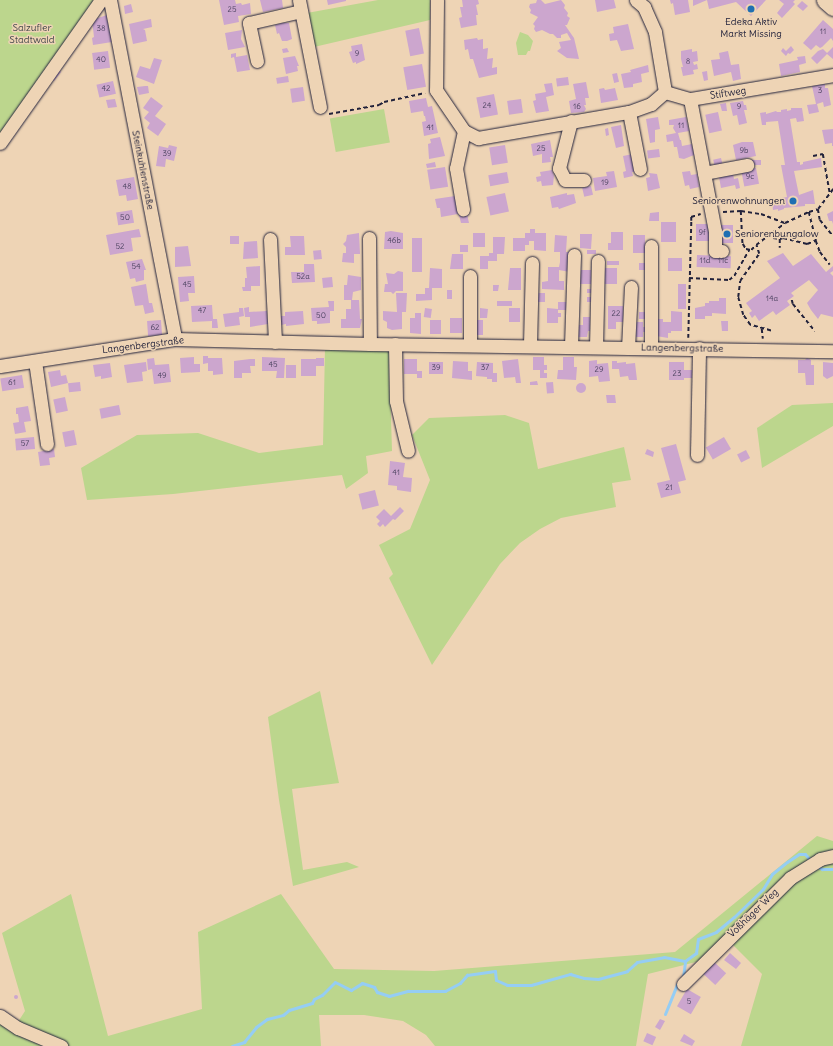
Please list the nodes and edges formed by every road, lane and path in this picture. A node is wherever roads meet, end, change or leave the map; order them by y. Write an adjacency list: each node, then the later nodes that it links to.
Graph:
1 (102, 0): 17 (street)
2 (110, 0): 50 (street, Steinkuhlenstraße)
3 (437, 0): 10 (street)
4 (636, 0): 11 (street)
5 (826, 0): 7 (main road)
6 (300, 6): 8 (street); 13 (street)
7 (833, 7)
8 (257, 61)
9 (833, 75): 12 (street, Stiftweg)
10 (436, 90): 13 (path); 16 (street)
11 (665, 92): 12 (street, Stiftweg); 14 (street)
12 (690, 99): 21 (street)
13 (320, 107)
14 (629, 112): 15 (street); 20 (street)
15 (571, 121): 16 (street); 22 (street)
16 (464, 131): 25 (street)
17 (0, 143)
18 (814, 156): 24 (path)
19 (747, 165): 21 (street)
20 (640, 169)
21 (704, 173): 39 (street)
22 (584, 180)
23 (833, 189): 24 (path)
24 (830, 192): 26 (path)
25 (463, 209)
26 (818, 209): 28 (path); 31 (path)
27 (741, 211): 29 (path)
28 (809, 212): 29 (path); 35 (path)
29 (785, 223): 30 (path)
30 (768, 234): 34 (path); 48 (path)
31 (833, 236)
32 (369, 238): 52 (street)
33 (270, 239): 51 (street)
34 (780, 239): 35 (path); 37 (path)
35 (816, 241): 43 (path)
36 (651, 246): 59 (street)
37 (780, 248)
38 (749, 249): 45 (path)
39 (722, 251)
40 (574, 255): 56 (street)
41 (598, 261): 57 (street)
42 (532, 263): 55 (street)
43 (830, 265)
44 (470, 276): 54 (street)
45 (689, 278)
46 (631, 287): 58 (street)
47 (792, 300): 49 (path)
48 (771, 331)
49 (815, 331)
50 (176, 339): 51 (street, Langenbergstraße); 62 (street, Langenbergstraße)
51 (275, 342): 52 (street, Langenbergstraße)
52 (370, 344): 53 (street, Langenbergstraße)
53 (395, 344): 54 (street, Langenbergstraße); 65 (street)
54 (470, 345): 55 (street, Langenbergstraße)
55 (530, 345): 56 (street, Langenbergstraße)
56 (571, 346): 57 (street, Langenbergstraße)
57 (596, 347): 58 (street, Langenbergstraße)
58 (628, 348): 59 (street, Langenbergstraße)
59 (651, 348): 60 (street, Langenbergstraße)
60 (699, 348): 61 (street, Langenbergstraße); 66 (street)
61 (833, 351)
62 (35, 361): 63 (street, Langenbergstraße); 64 (street)
63 (0, 366)
64 (47, 444)
65 (408, 451)
66 (697, 455)
67 (833, 856): 68 (street, Voßhäger Weg)
68 (683, 984)
69 (0, 1016): 70 (street)
70 (61, 1046)

